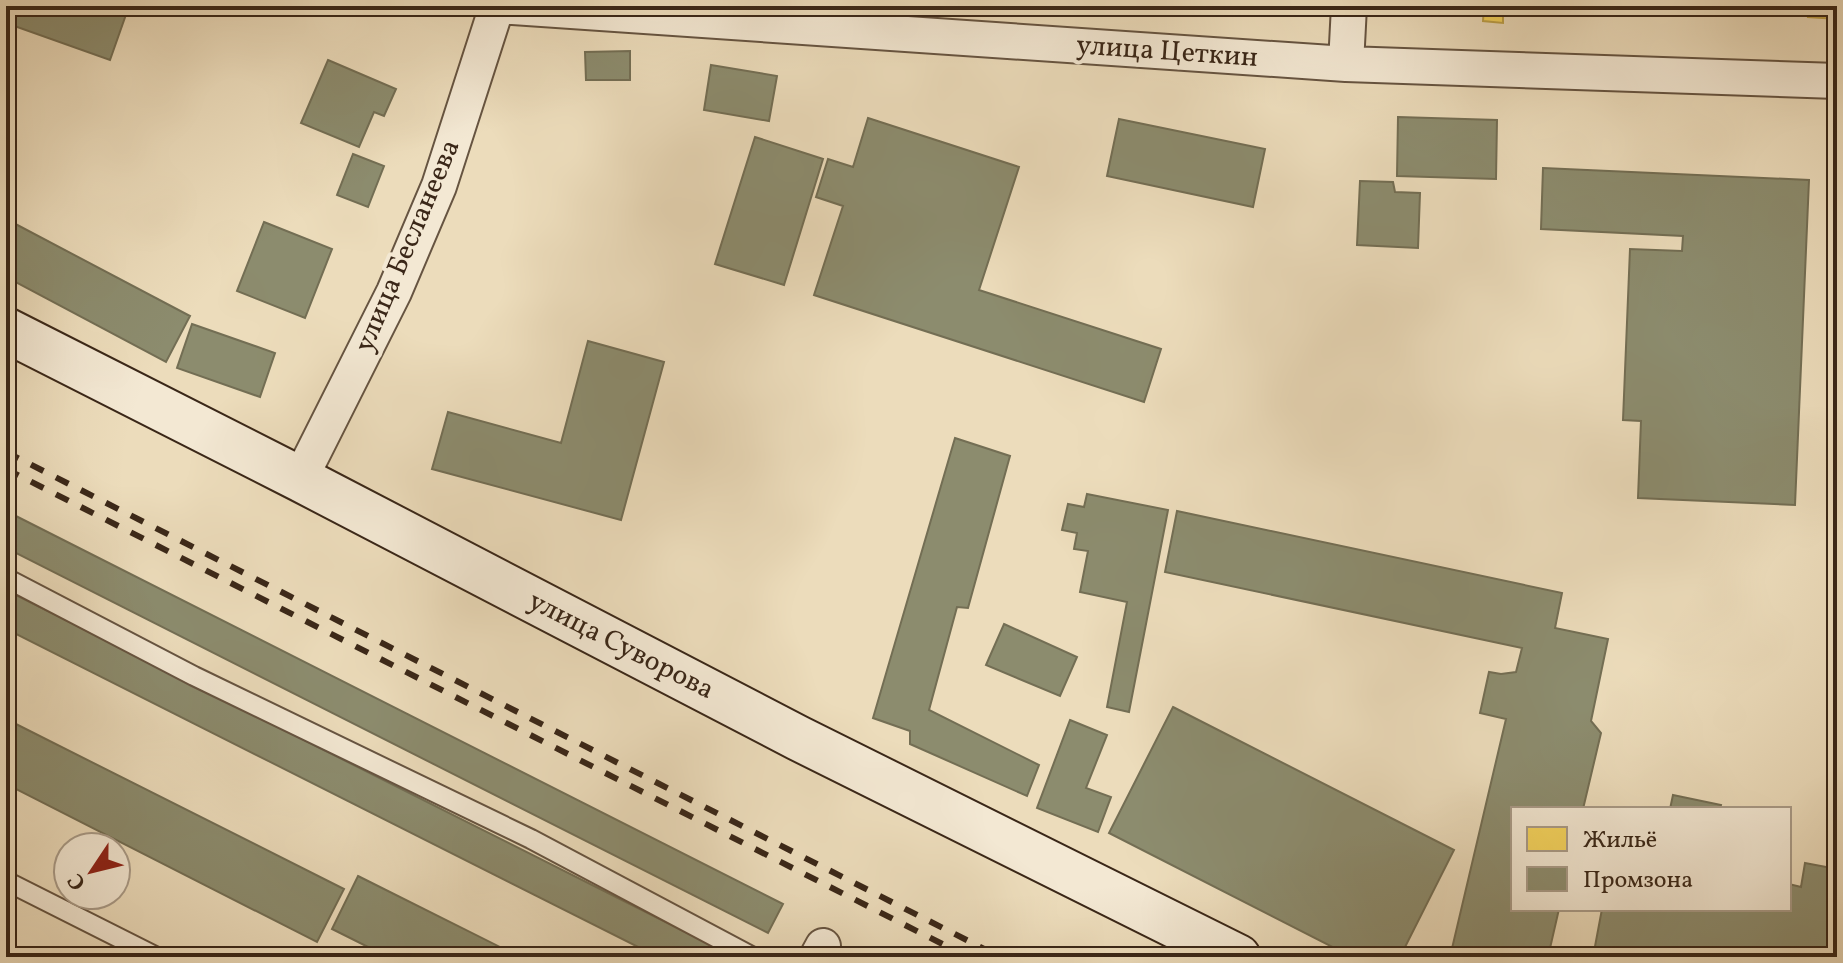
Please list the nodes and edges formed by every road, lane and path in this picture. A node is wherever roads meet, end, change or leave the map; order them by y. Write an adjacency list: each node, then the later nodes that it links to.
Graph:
1 (497, 6): 3 (street, улица Цеткин); 6 (street, улица Бесланеева)
2 (1349, 6): 3 (street)
3 (1346, 64): 4 (street, улица Цеткин)
4 (1837, 81)
5 (6, 330): 6 (main road, улица Суворова)
6 (300, 479): 11 (main road, улица Суворова)
7 (6, 578): 10 (lane)
8 (6, 881): 9 (lane)
9 (157, 957)
10 (753, 957)
11 (1238, 957)

